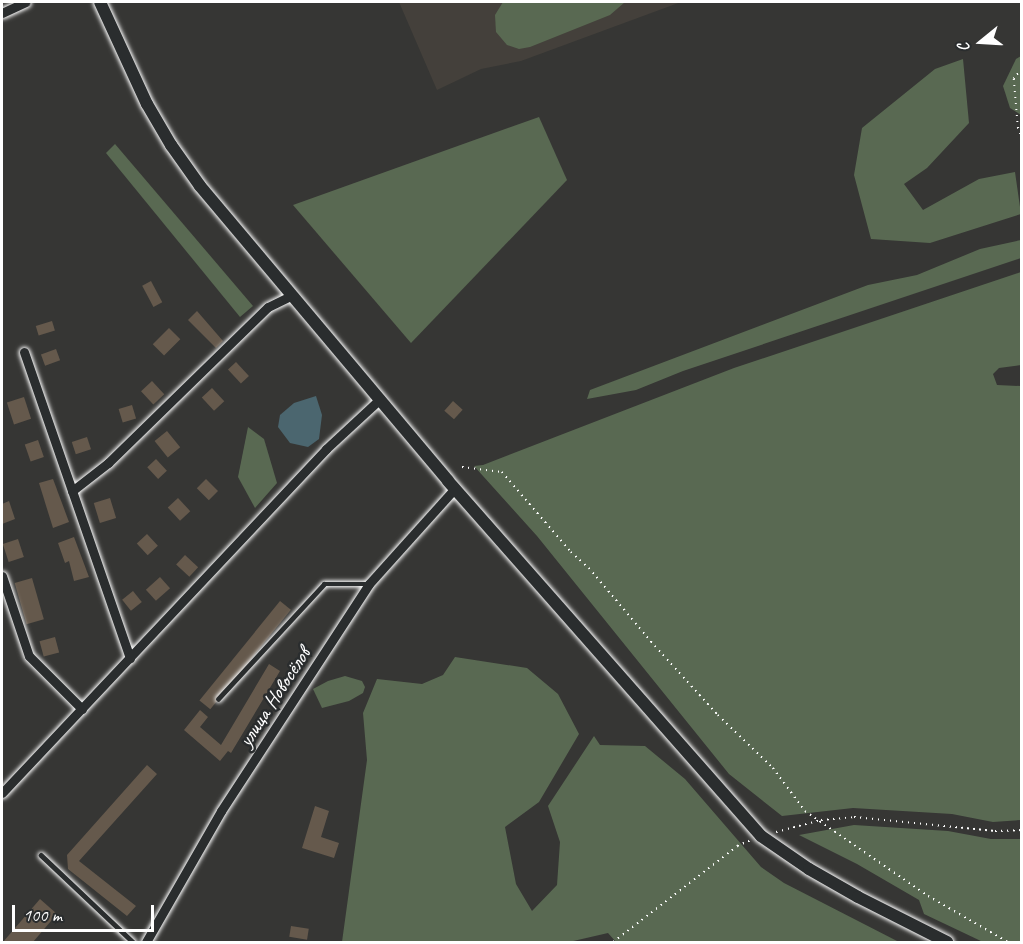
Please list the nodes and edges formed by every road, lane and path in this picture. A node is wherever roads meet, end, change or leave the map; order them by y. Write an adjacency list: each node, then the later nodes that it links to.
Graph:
1 (26, 2): 3 (street)
2 (100, 2): 6 (street)
3 (2, 13)
4 (1022, 69): 5 (path)
5 (1022, 138)
6 (291, 296): 8 (street); 11 (street)
7 (24, 352): 11 (street)
8 (380, 399): 10 (street); 14 (street)
9 (462, 467): 18 (path)
10 (455, 488): 13 (street, улица Новосёлов); 20 (street)
11 (72, 491): 14 (street)
12 (2, 576): 16 (street)
13 (369, 584): 15 (lane); 23 (street, улица Новосёлов)
14 (130, 658): 16 (street)
15 (218, 699)
16 (82, 709): 17 (street)
17 (2, 793)
18 (821, 820): 19 (path); 20 (path); 26 (path)
19 (1022, 830)
20 (761, 836): 24 (path); 25 (street)
21 (41, 855): 22 (lane)
22 (133, 942)
23 (146, 942)
24 (613, 942)
25 (947, 942)
26 (1008, 942)

